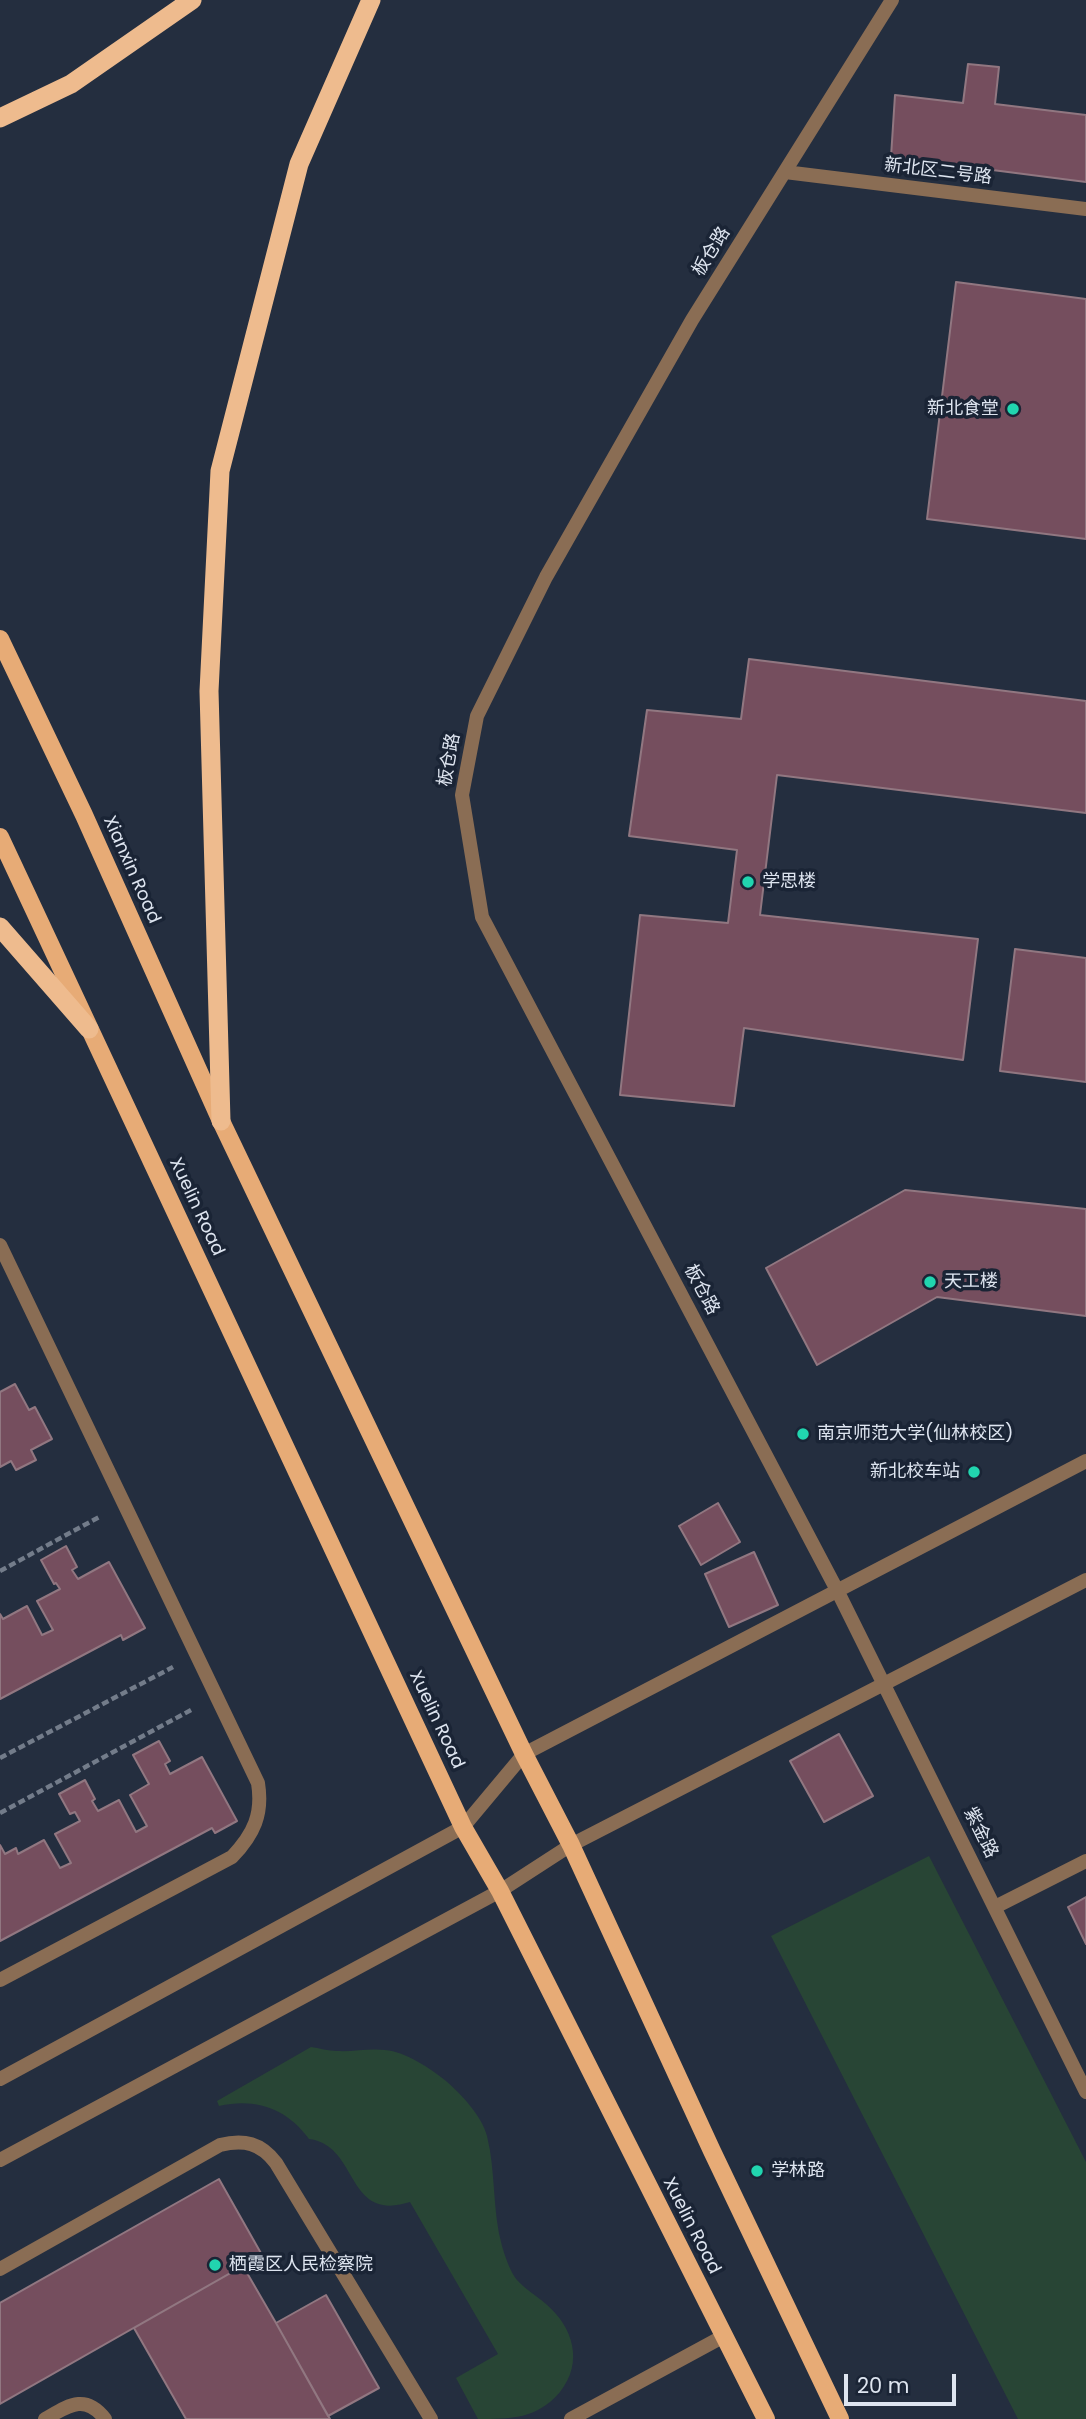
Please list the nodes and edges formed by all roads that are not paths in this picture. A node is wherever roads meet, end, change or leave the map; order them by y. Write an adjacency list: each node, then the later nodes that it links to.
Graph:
1 (192, 0): 4 (highway)
2 (371, 0): 11 (highway)
3 (892, 0): 5 (street, 板仓路)
4 (0, 118)
5 (785, 173): 6 (street, 新北区二号路); 15 (street, 板仓路)
6 (1086, 209)
7 (0, 639): 11 (main road, Xianxin Road)
8 (0, 837): 10 (main road)
9 (0, 927): 10 (highway)
10 (89, 1029): 18 (main road, Xuelin Road)
11 (220, 1121): 17 (main road)
12 (0, 1245): 23 (street)
13 (1086, 1461): 15 (street)
14 (1086, 1580): 16 (street)
15 (838, 1592): 16 (street, 紫金路); 17 (street)
16 (884, 1683): 19 (street); 22 (street, 紫金路)
17 (524, 1754): 18 (street); 19 (main road)
18 (463, 1827): 21 (main road, Xuelin Road); 24 (street)
19 (570, 1845): 21 (street); 34 (main road)
20 (1086, 1861): 22 (street)
21 (499, 1891): 26 (street); 28 (main road, Xuelin Road)
22 (995, 1907): 25 (street, 紫金路)
23 (0, 1980)
24 (0, 2079)
25 (1086, 2092)
26 (0, 2160)
27 (0, 2269): 31 (street)
28 (724, 2336): 32 (street); 33 (main road, Xuelin Road)
29 (45, 2419): 30 (street)
30 (105, 2419)
31 (431, 2419)
32 (571, 2419)
33 (766, 2419)
34 (840, 2419)

